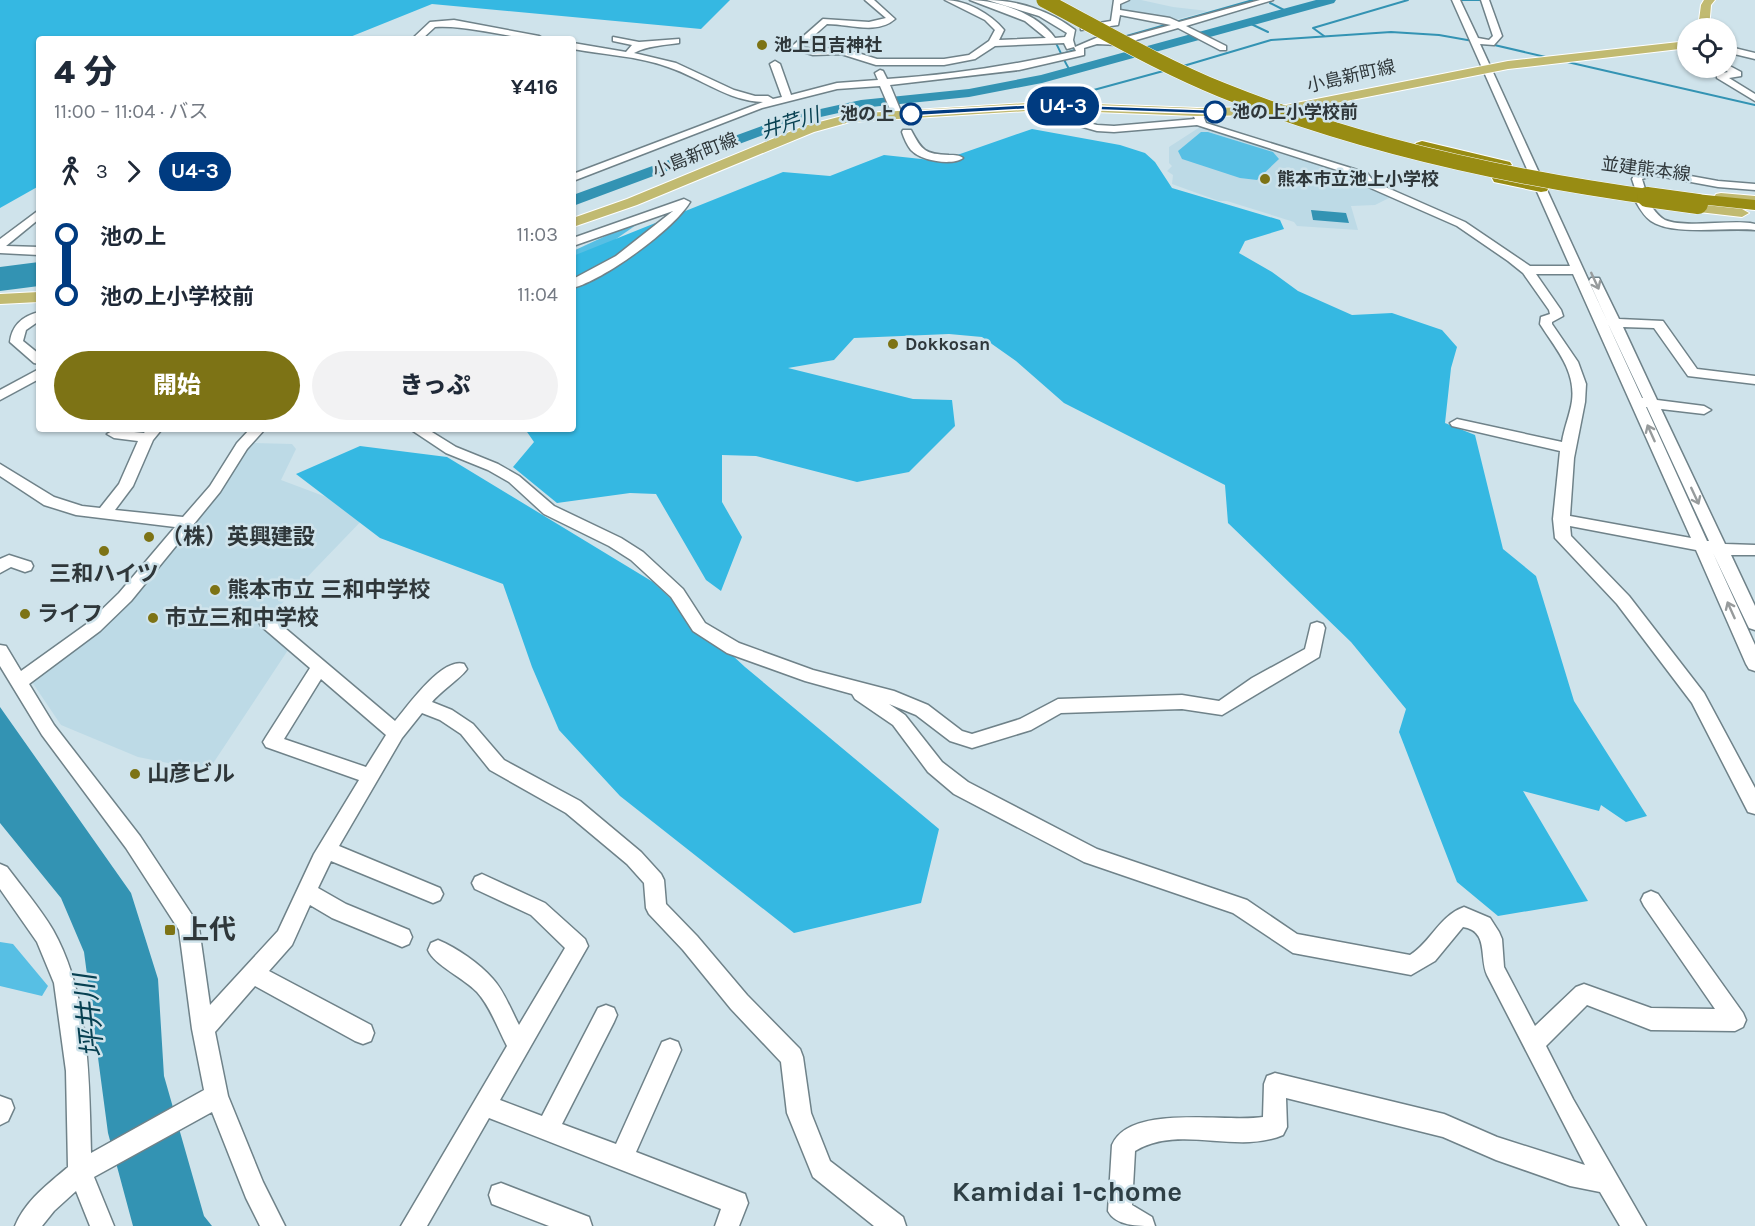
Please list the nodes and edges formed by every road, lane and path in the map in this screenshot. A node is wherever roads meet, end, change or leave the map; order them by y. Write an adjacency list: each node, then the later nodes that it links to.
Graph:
1 (869, 0): 34 (street)
2 (949, 0): 23 (street)
3 (974, 0): 24 (street)
4 (991, 0): 24 (street)
5 (1036, 0): 17 (street)
6 (1044, 0): 39 (highway, bridge)
7 (1056, 0): 39 (highway)
8 (1125, 0): 14 (street)
9 (1269, 0): 16 (street)
10 (1456, 0): 22 (street)
11 (1464, 0): 22 (street)
12 (1485, 0): 22 (street)
13 (1710, 0): 15 (main road)
14 (1116, 12): 16 (street); 17 (street)
15 (1704, 18)
16 (1177, 25): 25 (street); 29 (street)
17 (1076, 28): 25 (street)
18 (420, 36): 19 (street)
19 (523, 36)
20 (647, 38): 26 (street)
21 (616, 39): 26 (street)
22 (1479, 41): 36 (street)
23 (993, 43): 24 (street); 34 (street)
24 (1064, 44): 25 (street); 38 (street)
25 (1086, 44)
26 (637, 45): 30 (street); 32 (street)
27 (1677, 45): 36 (main road, 小島新町線)
28 (576, 47): 32 (street)
29 (1223, 48)
30 (674, 51): 32 (street); 40 (street)
31 (1737, 52): 33 (street)
32 (625, 55)
33 (1755, 56)
34 (876, 62): 38 (street)
35 (775, 64): 40 (street)
36 (1491, 69): 44 (main road, 小島新町線); 48 (street)
37 (1723, 78): 41 (street)
38 (884, 82): 40 (street); 43 (street)
39 (1226, 88): 48 (highway); 48 (highway, bridge); 53 (highway, bridge)
40 (787, 98): 47 (street)
41 (1755, 98)
42 (1042, 110): 43 (main road, 小島新町線); 44 (main road, 小島新町線); 44 (street)
43 (896, 113): 56 (main road, 小島新町線)
44 (1198, 117): 61 (street)
45 (908, 132): 46 (street)
46 (958, 158)
47 (576, 177)
48 (1543, 180): 50 (main road, 並建熊本線); 52 (street)
49 (1755, 187): 50 (street)
50 (1641, 195): 51 (main road, 並建熊本線); 54 (main road, 並建熊本線); 57 (street)
51 (1755, 200)
52 (1555, 206): 62 (street); 67 (street, one-way to 67)
53 (1755, 207)
54 (1755, 214)
55 (36, 216): 59 (street)
56 (576, 222)
57 (1755, 227)
58 (576, 241): 63 (street)
59 (0, 249): 60 (street)
60 (36, 251)
61 (1527, 270): 62 (street); 80 (street)
62 (1578, 270): 72 (street)
63 (576, 282)
64 (36, 297): 65 (main road)
65 (0, 299)
66 (36, 317): 68 (street)
67 (1614, 323): 70 (street); 73 (street)
68 (36, 358)
69 (36, 375): 71 (street)
70 (1755, 380)
71 (0, 396)
72 (1636, 401): 73 (street); 85 (street, one-way to 72)
73 (1652, 404): 74 (street); 86 (street, one-way to 86)
74 (1704, 410)
75 (1457, 423): 80 (street)
76 (255, 432): 84 (street)
77 (422, 432): 98 (street)
78 (151, 433): 79 (street); 82 (street)
79 (114, 434)
80 (1568, 448): 83 (street)
81 (0, 470): 82 (street)
82 (103, 514): 84 (street)
83 (1561, 519): 85 (street); 102 (street)
84 (186, 523): 97 (street)
85 (1701, 544): 86 (street); 94 (street, one-way to 85)
86 (1720, 549): 87 (street); 91 (street)
87 (1755, 550)
88 (25, 566): 89 (street)
89 (0, 567)
90 (267, 622): 95 (street)
91 (1755, 624)
92 (1317, 628): 98 (street)
93 (0, 651): 97 (street)
94 (1755, 664)
95 (319, 668): 100 (street); 101 (street)
96 (458, 669): 99 (street)
97 (19, 682): 113 (street)
98 (851, 686): 116 (street)
99 (418, 704): 100 (street); 133 (street)
100 (396, 733): 101 (street)
101 (370, 776): 103 (street)
102 (1755, 806)
103 (327, 850): 106 (street); 107 (street)
104 (0, 873): 124 (street)
105 (482, 883): 115 (street)
106 (306, 892): 109 (street); 111 (street)
107 (433, 894)
108 (1651, 900): 116 (street)
109 (402, 937)
110 (438, 950): 115 (street)
111 (253, 974): 113 (street); 114 (street)
112 (606, 1015): 122 (street)
113 (203, 1029): 118 (street)
114 (363, 1033)
115 (518, 1044): 119 (street)
116 (1532, 1044): 125 (street)
117 (670, 1050): 123 (street)
118 (210, 1099): 124 (street); 129 (street)
119 (484, 1105): 122 (street); 130 (street)
120 (0, 1107): 121 (street)
121 (0, 1113)
122 (547, 1130): 123 (street)
123 (621, 1159): 132 (street)
124 (89, 1167): 127 (street); 128 (street)
125 (1607, 1182): 134 (street); 135 (street)
126 (501, 1195): 131 (street)
127 (27, 1226)
128 (102, 1226)
129 (273, 1226)
130 (413, 1226)
131 (580, 1226)
132 (727, 1226)
133 (894, 1226)
134 (1143, 1226)
135 (1634, 1226)

